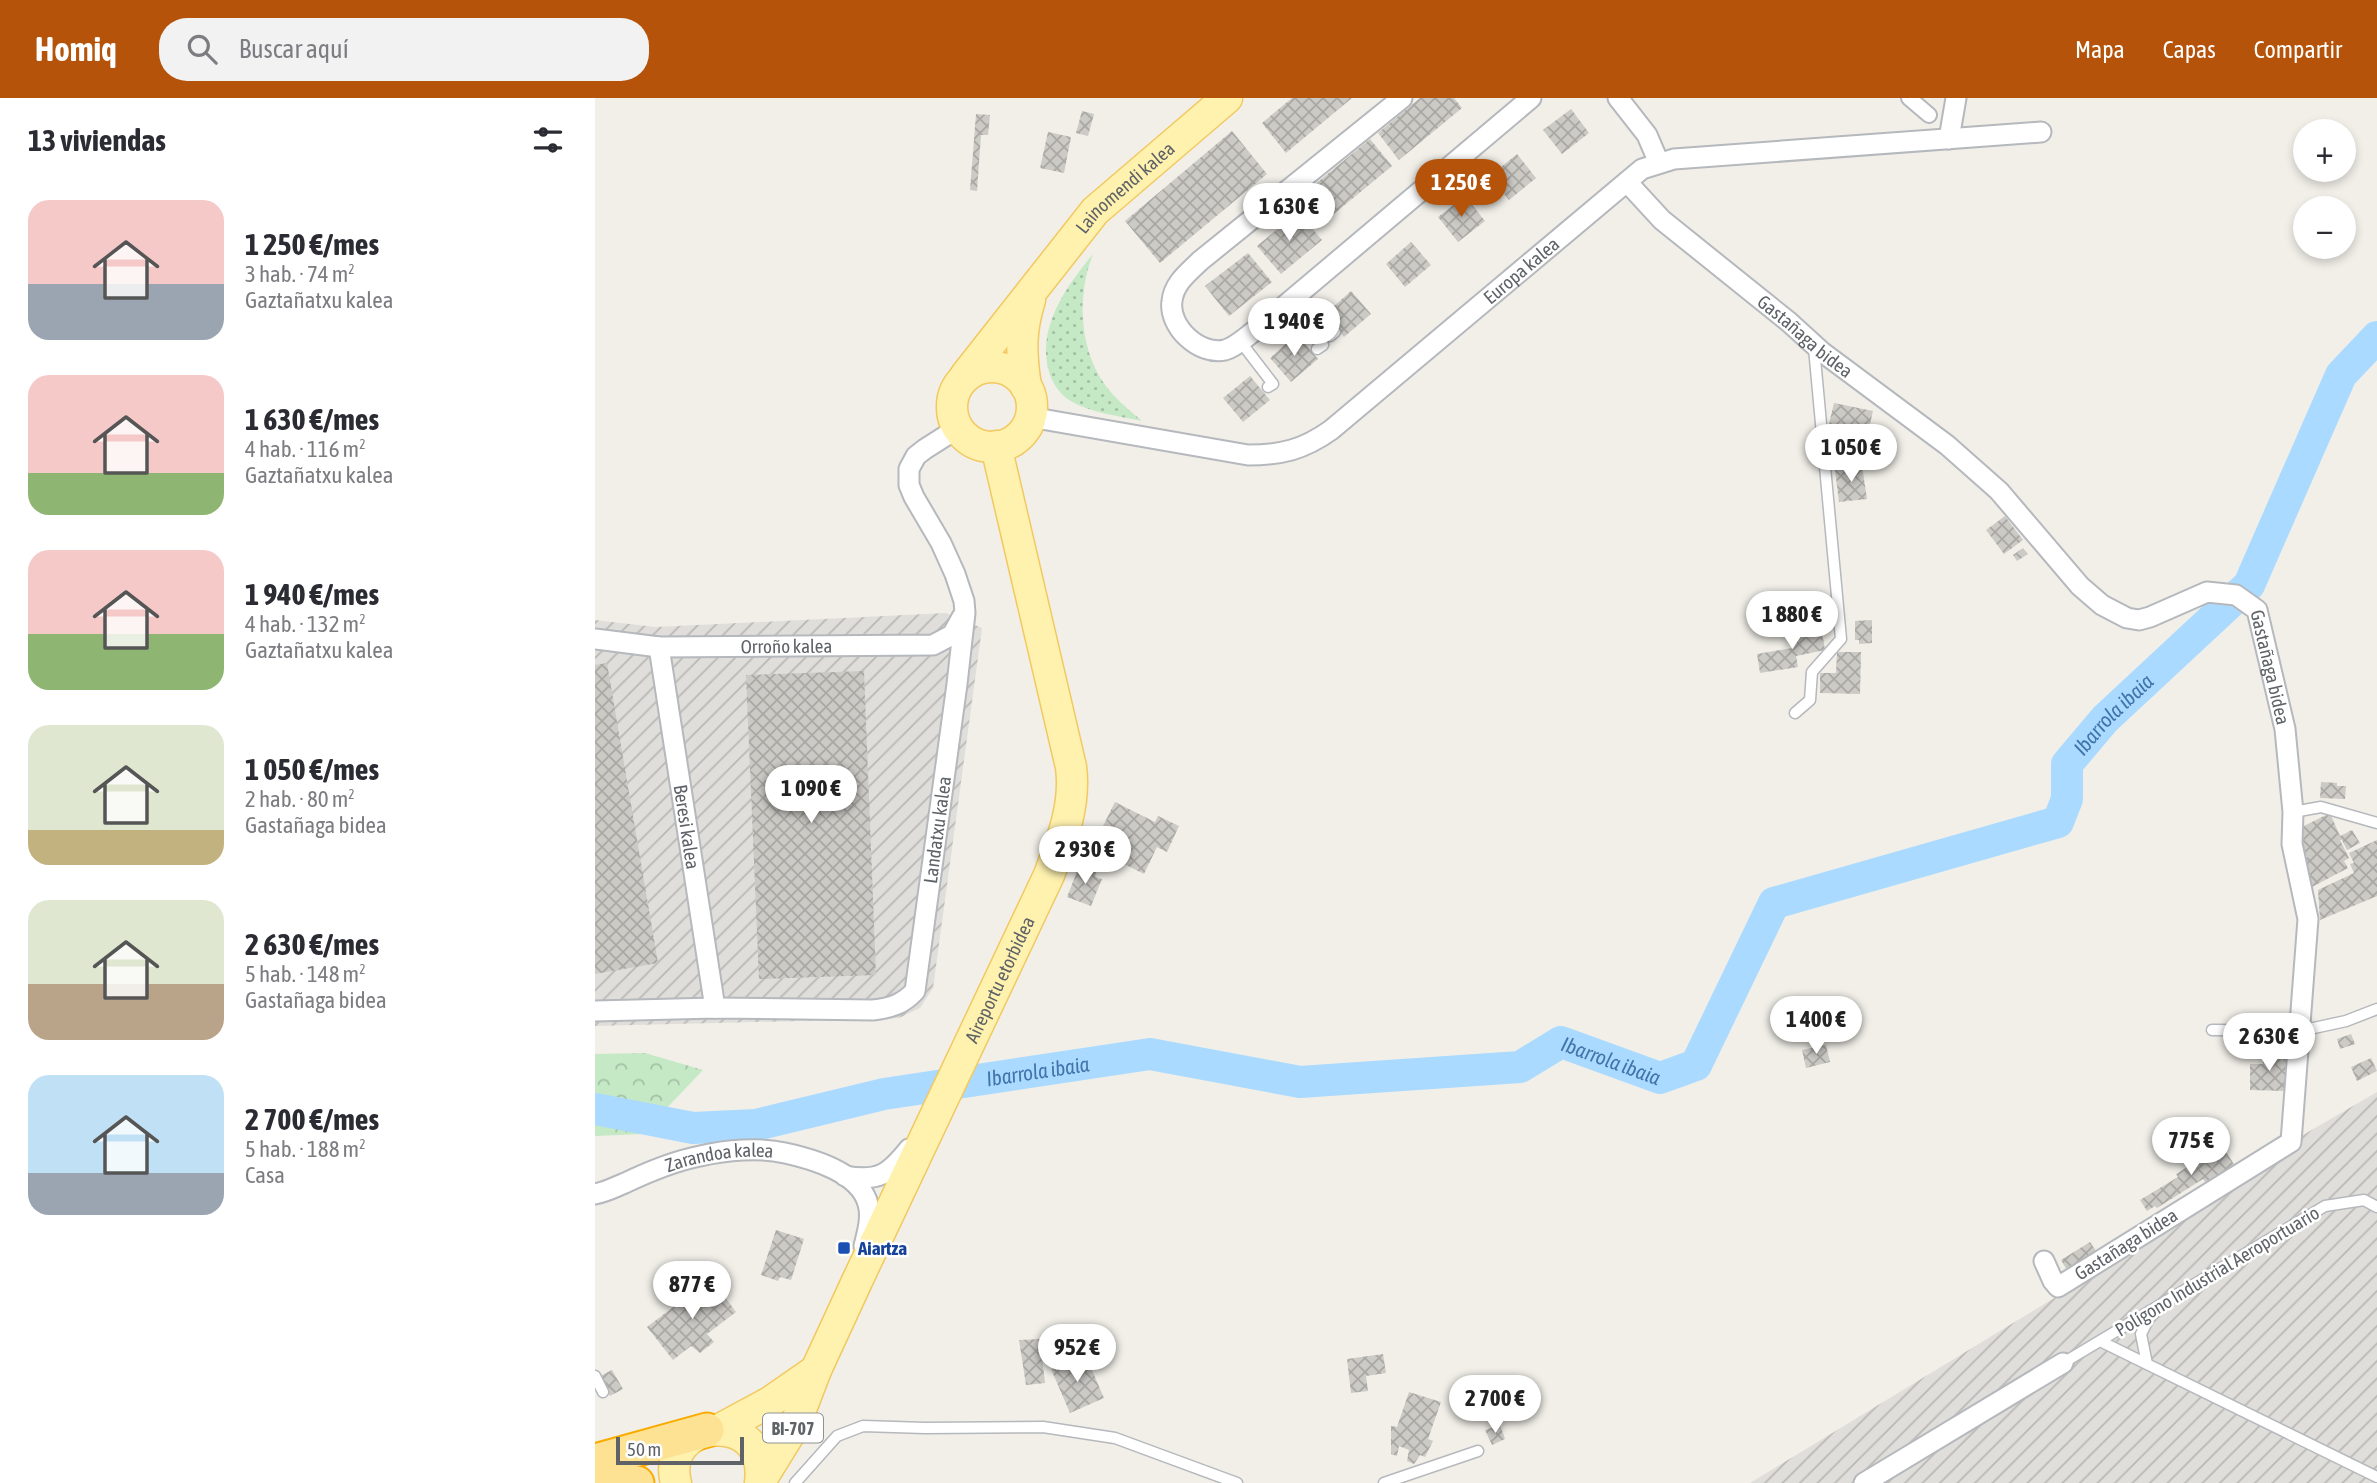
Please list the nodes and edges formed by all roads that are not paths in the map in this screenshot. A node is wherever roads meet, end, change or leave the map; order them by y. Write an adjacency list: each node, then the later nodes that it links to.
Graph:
1 (1227, 98): 12 (main road, Lainomendi kalea)
2 (1402, 98): 15 (street)
3 (1531, 98): 13 (street)
4 (1618, 98): 10 (street)
5 (1909, 98): 7 (street)
6 (1956, 98): 9 (street)
7 (1929, 115)
8 (2041, 132): 9 (street, Europa kalea)
9 (1949, 139): 10 (street, Europa kalea)
10 (1659, 163): 11 (street, Europa kalea)
11 (1627, 182): 16 (street, Gastañaga bidea); 21 (street, Europa kalea)
12 (1034, 286): 18 (main road, Lainomendi kalea); 19 (main road, Lainomendi kalea)
13 (1292, 300): 14 (lane); 15 (street); 17 (lane)
14 (1335, 332)
15 (1240, 341): 20 (lane)
16 (1813, 344): 27 (lane); 28 (street, Gastañaga bidea)
17 (1317, 349)
18 (965, 376): 19 (main road); 22 (main road)
19 (1026, 387): 21 (main road)
20 (1268, 387)
21 (1030, 417): 23 (main road)
22 (958, 428): 23 (main road); 24 (street)
23 (996, 446): 35 (main road, Aireportu etorbidea)
24 (965, 613): 26 (street, Orroño kalea); 30 (street, Landatxu kalea)
25 (595, 639): 26 (street, Orroño kalea)
26 (659, 647): 30 (street, Beresi kalea)
27 (1795, 713)
28 (2293, 812): 29 (lane); 34 (street, Gastañaga bidea)
29 (2377, 823)
30 (716, 1008): 32 (street)
31 (2377, 1009): 34 (lane)
32 (595, 1011)
33 (2212, 1030): 34 (lane)
34 (2300, 1031): 39 (street, Gastañaga bidea)
35 (945, 1096): 36 (street, Zarandoa kalea); 40 (main road, Aireportu etorbidea)
36 (845, 1176): 37 (street, Zarandoa kalea); 40 (street, Zarandoa kalea)
37 (595, 1194)
38 (2377, 1207): 41 (lane, Polígono Industrial Aeroportuario)
39 (2044, 1261)
40 (858, 1279): 45 (main road, Aireportu etorbidea / BI-707)
41 (2153, 1310): 42 (lane, Polígono Industrial Aeroportuario); 44 (lane)
42 (2100, 1341): 43 (lane, Polígono Industrial Aeroportuario); 44 (lane)
43 (2063, 1363): 59 (street)
44 (2147, 1364): 51 (lane)
45 (816, 1370): 48 (main road, BI-707); 53 (main road, BI-707)
46 (595, 1376): 47 (lane)
47 (603, 1392)
48 (713, 1430): 50 (highway); 53 (main road, BI-707); 55 (main road, BI-707)
49 (1478, 1451): 58 (lane)
50 (595, 1461)
51 (2377, 1477)
52 (595, 1482): 54 (highway)
53 (761, 1482)
54 (637, 1483)
55 (676, 1483)
56 (795, 1483): 57 (lane)
57 (1237, 1483)
58 (1384, 1483)
59 (1864, 1483)

